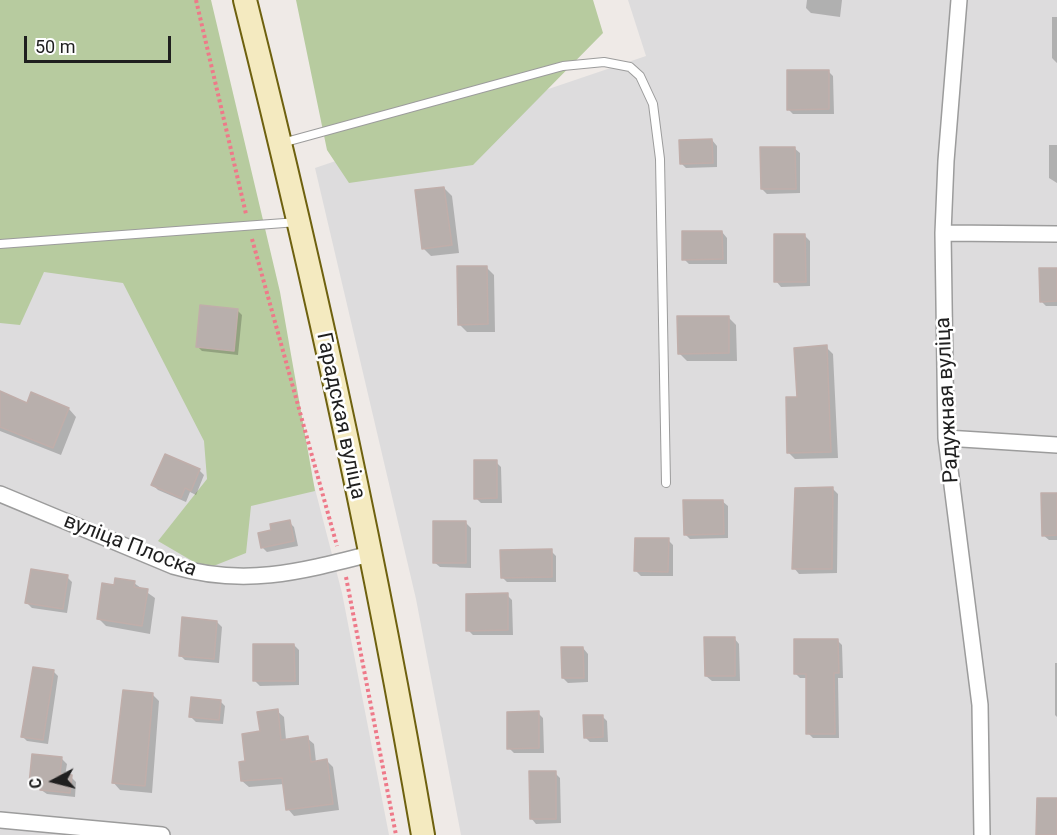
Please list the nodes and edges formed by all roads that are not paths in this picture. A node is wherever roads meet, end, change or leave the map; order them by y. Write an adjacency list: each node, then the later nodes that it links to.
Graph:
1 (245, 0): 3 (main road, Гарадская вуліца)
2 (959, 0): 5 (street, Радужная вуліца)
3 (281, 144): 4 (main road, Гарадская вуліца); 10 (lane)
4 (298, 222): 7 (lane); 12 (main road, Гарадская вуліца)
5 (943, 233): 6 (street); 8 (street, Радужная вуліца)
6 (1057, 234)
7 (0, 244)
8 (946, 438): 9 (street); 16 (street, Радужная вуліца)
9 (1057, 445)
10 (666, 483)
11 (0, 494): 12 (street, вуліца Плоска)
12 (370, 554): 15 (main road, Гарадская вуліца)
13 (0, 820): 14 (street)
14 (162, 835)
15 (423, 835)
16 (982, 835)

